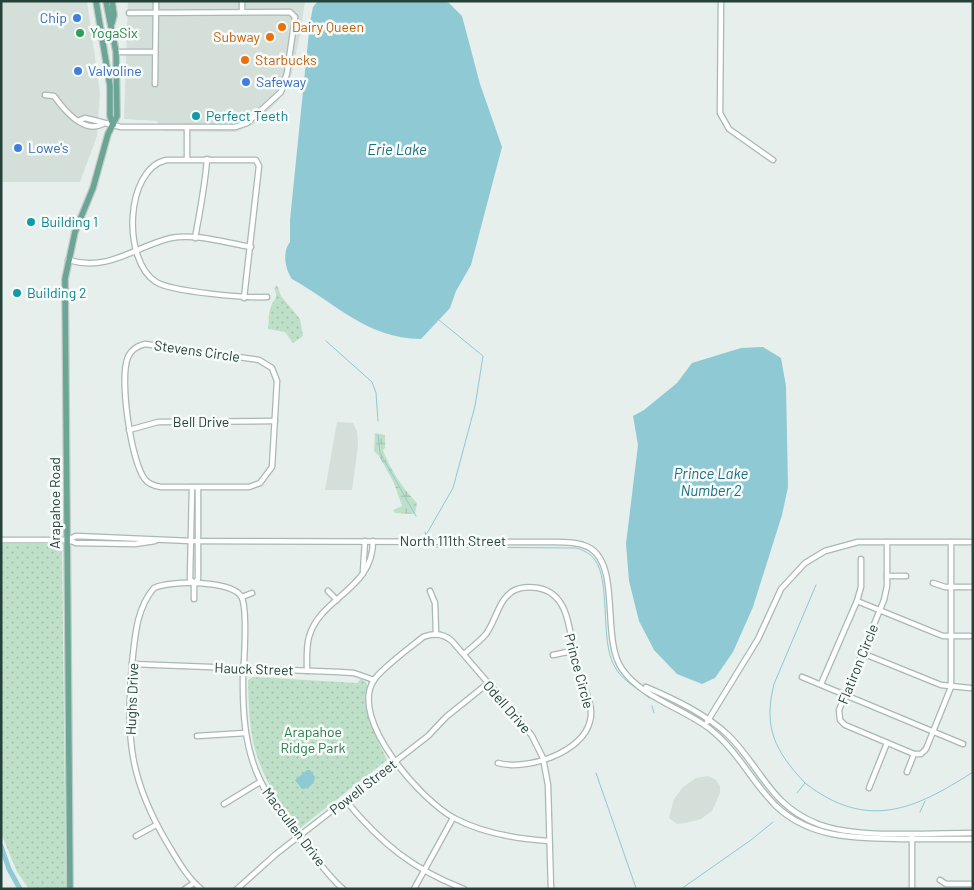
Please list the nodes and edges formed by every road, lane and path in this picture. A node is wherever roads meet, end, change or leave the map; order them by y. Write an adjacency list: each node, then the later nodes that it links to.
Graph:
1 (96, 1): 15 (main road, Arapahoe Road)
2 (106, 1): 10 (main road, Arapahoe Road)
3 (112, 1): 10 (main road)
4 (156, 1): 8 (street)
5 (721, 1): 19 (street)
6 (243, 2): 9 (street)
7 (129, 12): 8 (street)
8 (156, 12): 9 (street); 12 (street)
9 (242, 12): 16 (street)
10 (112, 25): 11 (main road, Arapahoe Road)
11 (116, 52): 12 (street); 15 (main road, Arapahoe Road)
12 (156, 52): 13 (street)
13 (155, 84)
14 (45, 96): 15 (street)
15 (113, 125): 16 (street); 23 (main road, Arapahoe Road)
16 (187, 127): 17 (street)
17 (187, 159): 18 (street); 22 (street)
18 (206, 159): 20 (street); 21 (street)
19 (774, 160)
20 (196, 238): 21 (street); 22 (street)
21 (251, 247): 25 (street)
22 (137, 252): 23 (street); 25 (street)
23 (68, 260): 31 (main road, Arapahoe Road)
24 (267, 297): 25 (street)
25 (244, 298)
26 (275, 421): 27 (street, Bell Drive); 27 (street, Stevens Circle); 29 (street, Stevens Circle)
27 (129, 430): 28 (street, Stevens Circle)
28 (192, 487): 29 (street, Stevens Circle); 32 (street)
29 (198, 487): 33 (street)
30 (1, 540): 31 (street, North 111th Street)
31 (68, 540): 32 (street, North 111th Street); 103 (main road, Arapahoe Road)
32 (191, 540): 33 (street, North 111th Street); 44 (street)
33 (198, 540): 34 (street, North 111th Street); 44 (street)
34 (365, 541): 35 (street, North 111th Street); 40 (street)
35 (373, 541): 40 (street); 68 (street, North 111th Street)
36 (887, 542): 37 (street); 41 (street, Flatiron Circle); 73 (street)
37 (951, 542): 38 (street); 45 (street)
38 (973, 542)
39 (861, 559): 53 (street)
40 (363, 572): 52 (street)
41 (887, 576): 42 (street); 54 (street, Flatiron Circle)
42 (906, 576)
43 (933, 583): 45 (street)
44 (194, 584): 50 (street, Hughs Drive); 51 (street); 62 (street, Hughs Drive)
45 (951, 587): 46 (street); 56 (street)
46 (971, 587)
47 (328, 591): 52 (street)
48 (430, 591): 55 (street)
49 (252, 593): 50 (street)
50 (242, 597): 63 (street, Maccullen Drive)
51 (194, 599)
52 (337, 600): 64 (street)
53 (856, 601): 54 (street); 69 (street)
54 (880, 610): 56 (street); 59 (street, Flatiron Circle)
55 (436, 634): 60 (street, Odell Drive); 66 (street)
56 (951, 636): 57 (street); 70 (street)
57 (970, 636)
58 (572, 651): 60 (street, Prince Circle); 61 (street); 81 (street, Prince Circle)
59 (862, 653): 70 (street); 72 (street, Flatiron Circle)
60 (464, 654): 67 (street, Odell Drive)
61 (553, 655)
62 (132, 664): 63 (street, Hauck Street); 90 (street, Hughs Drive)
63 (244, 668): 64 (street, Hauck Street); 76 (street, Maccullen Drive)
64 (307, 671): 66 (street, Hauck Street)
65 (802, 677): 69 (street)
66 (374, 680): 82 (street)
67 (487, 684): 81 (street, Odell Drive); 82 (street, Powell Street)
68 (638, 684): 73 (street, North 111th Street); 74 (street, North 111th Street)
69 (821, 684): 72 (street)
70 (951, 686): 71 (street); 75 (street)
71 (970, 688)
72 (845, 695): 75 (street); 78 (street, Flatiron Circle)
73 (708, 720): 74 (street); 91 (street, North 111th Street)
74 (704, 725): 95 (street, North 111th Street)
75 (933, 732): 79 (street); 80 (street)
76 (245, 733): 77 (street); 85 (street, Maccullen Drive)
77 (197, 736)
78 (887, 743): 80 (street, Flatiron Circle); 86 (street)
79 (963, 744)
80 (914, 754): 84 (street)
81 (543, 758): 83 (street, Prince Circle); 97 (street, Odell Drive)
82 (395, 761): 87 (street, Powell Street); 89 (street)
83 (498, 763)
84 (907, 772)
85 (260, 782): 88 (street); 94 (street, Maccullen Drive)
86 (869, 788)
87 (346, 800): 94 (street, Powell Street); 98 (street)
88 (224, 804)
89 (453, 818): 97 (street); 98 (street)
90 (156, 825): 93 (street); 100 (street, Hughs Drive)
91 (912, 832): 92 (street, North 111th Street); 95 (street)
92 (973, 833)
93 (136, 836)
94 (298, 838): 102 (street, Maccullen Drive); 106 (street, Powell Street)
95 (912, 839): 96 (street, North 111th Street); 111 (street)
96 (973, 839)
97 (549, 841): 110 (street, Odell Drive)
98 (424, 870): 108 (street); 109 (street)
99 (940, 880): 101 (street)
100 (194, 883): 104 (street); 105 (street, Hughs Drive)
101 (973, 884)
102 (336, 887): 107 (street, Maccullen Drive)
103 (70, 889)
104 (185, 889)
105 (201, 889)
106 (237, 889)
107 (343, 889)
108 (414, 889)
109 (464, 889)
110 (551, 889)
111 (912, 889)

